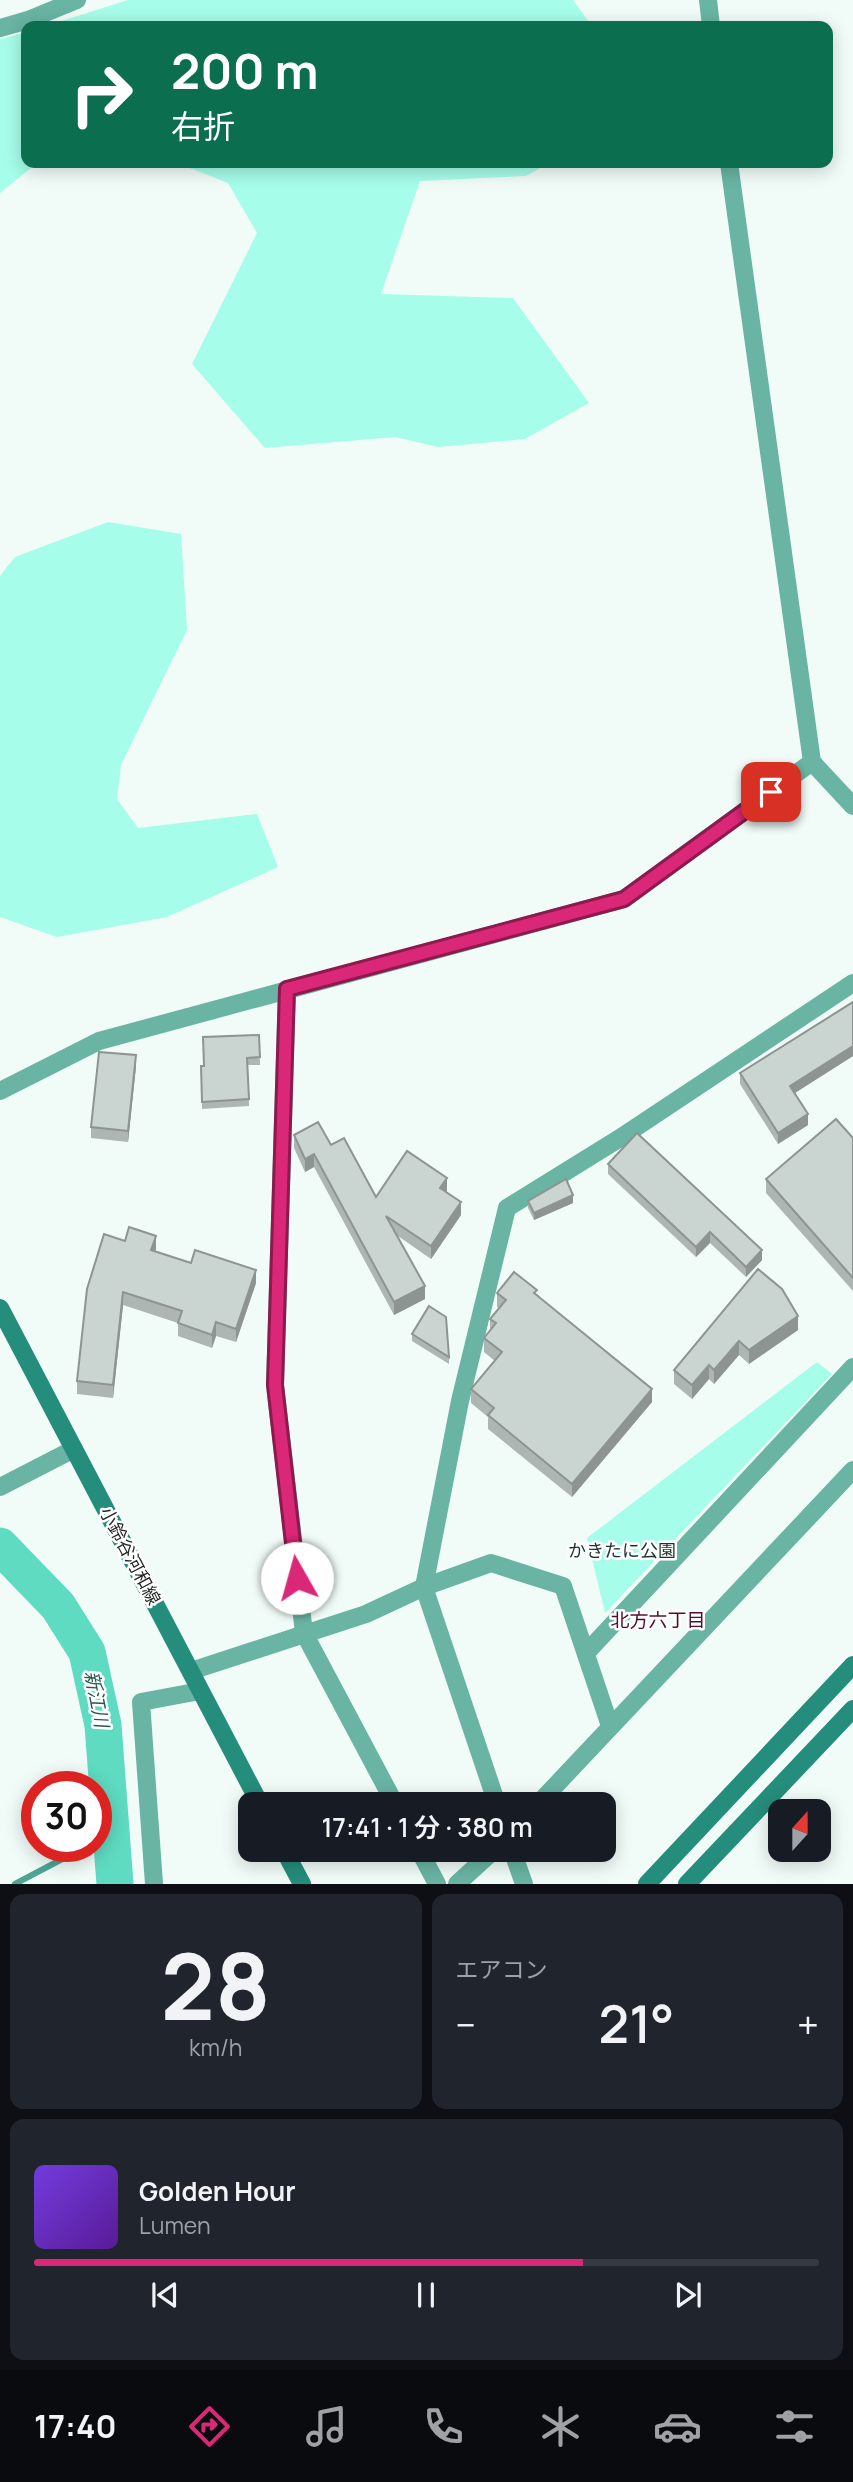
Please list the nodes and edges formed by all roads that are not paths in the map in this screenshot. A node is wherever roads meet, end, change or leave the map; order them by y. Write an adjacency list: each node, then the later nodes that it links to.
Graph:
1 (77, 0): 3 (street)
2 (708, 0): 4 (street)
3 (24, 21)
4 (710, 21)
5 (21, 22): 6 (street)
6 (0, 28)
7 (730, 168): 8 (street)
8 (812, 762): 9 (street); 11 (street)
9 (853, 806)
10 (853, 983): 18 (street)
11 (287, 989): 12 (street); 19 (street)
12 (0, 1091)
13 (0, 1308): 15 (main road, 小鈴谷河和線)
14 (853, 1367): 20 (street)
15 (74, 1449): 17 (street); 22 (main road, 小鈴谷河和線)
16 (853, 1470): 25 (street)
17 (0, 1487)
18 (424, 1587): 19 (street); 20 (street); 28 (street)
19 (304, 1633): 22 (street); 27 (street)
20 (586, 1653): 25 (street)
21 (853, 1665): 39 (main road)
22 (191, 1671): 23 (main road, 小鈴谷河和線)
23 (200, 1691): 26 (main road, 小鈴谷河和線); 34 (street)
24 (853, 1709): 40 (main road)
25 (610, 1726): 29 (street)
26 (254, 1792)
27 (389, 1792)
28 (493, 1792)
29 (549, 1792)
30 (290, 1862): 35 (main road)
31 (425, 1862): 36 (street)
32 (481, 1862): 37 (street)
33 (516, 1862): 38 (street)
34 (154, 1884)
35 (302, 1884)
36 (437, 1884)
37 (457, 1884)
38 (524, 1884)
39 (647, 1884)
40 (687, 1884)

